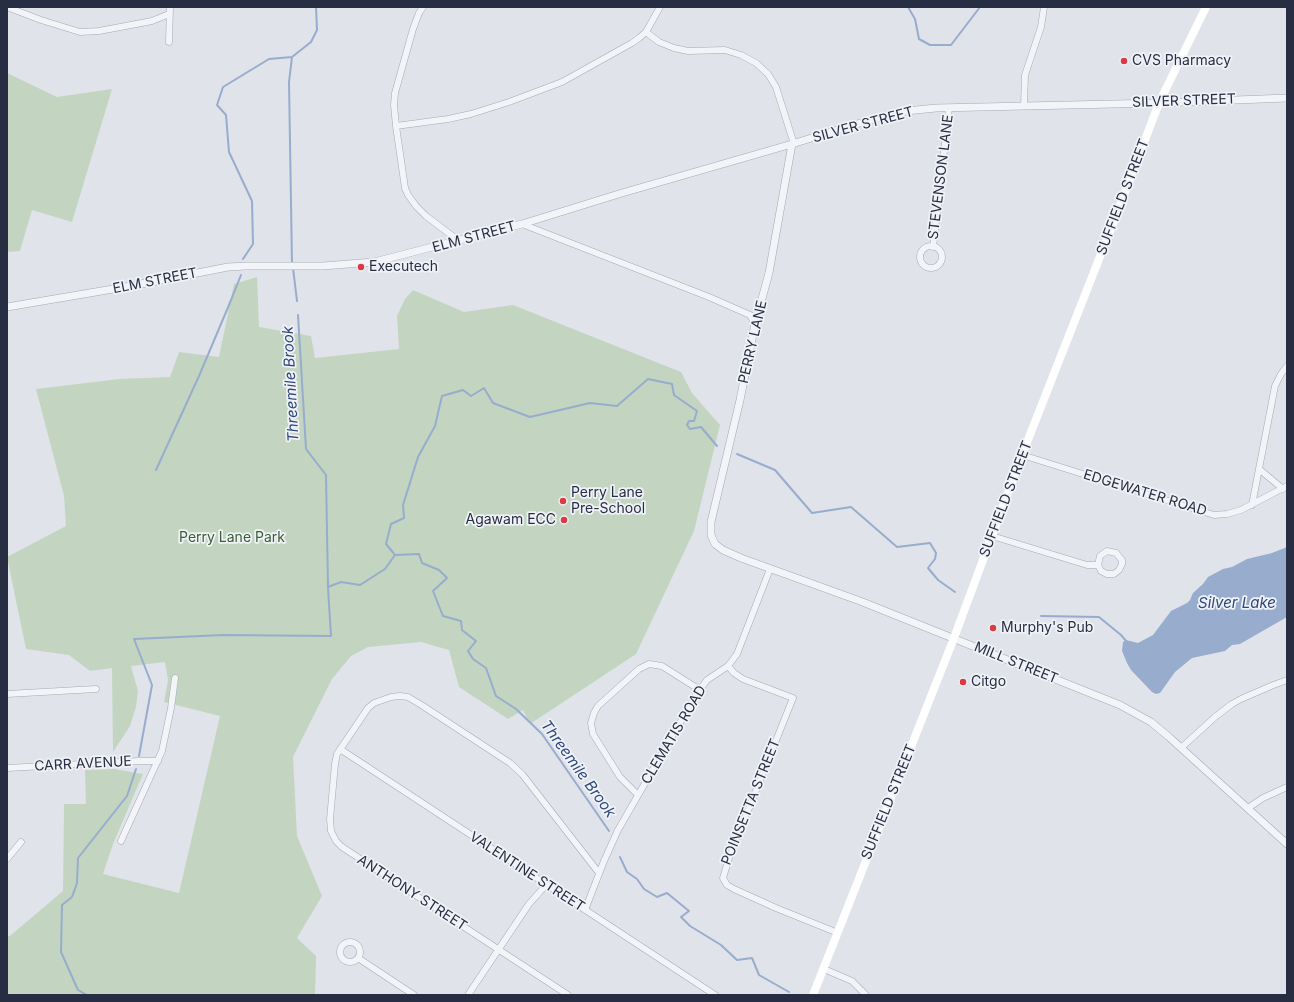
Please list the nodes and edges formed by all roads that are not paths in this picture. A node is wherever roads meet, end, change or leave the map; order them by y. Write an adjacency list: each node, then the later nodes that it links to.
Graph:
1 (7, 7): 7 (street)
2 (170, 7): 7 (street)
3 (423, 7): 14 (street)
4 (660, 7): 8 (street)
5 (1044, 7): 12 (street)
6 (1206, 7): 11 (main road, SUFFIELD STREET)
7 (169, 14): 9 (street)
8 (646, 32): 14 (street); 15 (street)
9 (169, 42)
10 (1287, 98): 11 (street, SILVER STREET)
11 (1159, 103): 12 (street, SILVER STREET); 22 (main road, SUFFIELD STREET)
12 (1024, 106): 13 (street, SILVER STREET)
13 (949, 108): 15 (street, SILVER STREET); 18 (street, STEVENSON LANE)
14 (396, 126): 17 (street)
15 (793, 144): 16 (street, SILVER STREET); 20 (street, PERRY LANE)
16 (522, 224): 17 (street, ELM STREET); 20 (street, ELM STREET)
17 (459, 241): 19 (street, ELM STREET)
18 (933, 247)
19 (7, 307)
20 (755, 324): 27 (street, PERRY LANE)
21 (1287, 366): 23 (street)
22 (1022, 455): 25 (street, EDGEWATER ROAD); 26 (main road, SUFFIELD STREET)
23 (1259, 469): 24 (street); 25 (street)
24 (1285, 488): 25 (street, EDGEWATER ROAD)
25 (1252, 505)
26 (992, 536): 28 (street); 30 (main road, SUFFIELD STREET)
27 (712, 539): 29 (street, MILL STREET)
28 (1098, 565)
29 (770, 569): 30 (street, MILL STREET); 31 (street, CLEMATIS ROAD)
30 (954, 638): 37 (street, MILL STREET); 51 (main road, SUFFIELD STREET)
31 (728, 666): 35 (street, CLEMATIS ROAD); 51 (street, POINSETTA STREET)
32 (175, 678): 39 (street)
33 (1287, 680): 37 (street)
34 (96, 688): 36 (street)
35 (700, 690): 42 (street, CLEMATIS ROAD); 42 (street)
36 (7, 694)
37 (1181, 748): 43 (street, MILL STREET)
38 (340, 750): 48 (street, ANTHONY STREET); 49 (street, VALENTINE STREET); 52 (street, ANTHONY STREET)
39 (158, 761): 40 (street, CARR AVENUE); 44 (street)
40 (7, 768)
41 (1287, 787): 43 (street)
42 (638, 795): 48 (street, CLEMATIS ROAD)
43 (1248, 808): 46 (street, MILL STREET)
44 (121, 841)
45 (21, 842): 47 (street)
46 (1287, 844)
47 (7, 859)
48 (599, 873): 50 (street, CLEMATIS ROAD)
49 (546, 885): 50 (street, VALENTINE STREET); 52 (street)
50 (585, 910): 58 (street, VALENTINE STREET)
51 (838, 932): 54 (main road, SUFFIELD STREET)
52 (498, 949): 56 (street); 57 (street, ANTHONY STREET)
53 (358, 958): 55 (street)
54 (824, 969): 59 (main road, SUFFIELD STREET); 60 (street)
55 (414, 995)
56 (468, 995)
57 (568, 995)
58 (715, 995)
59 (814, 995)
60 (866, 995)

